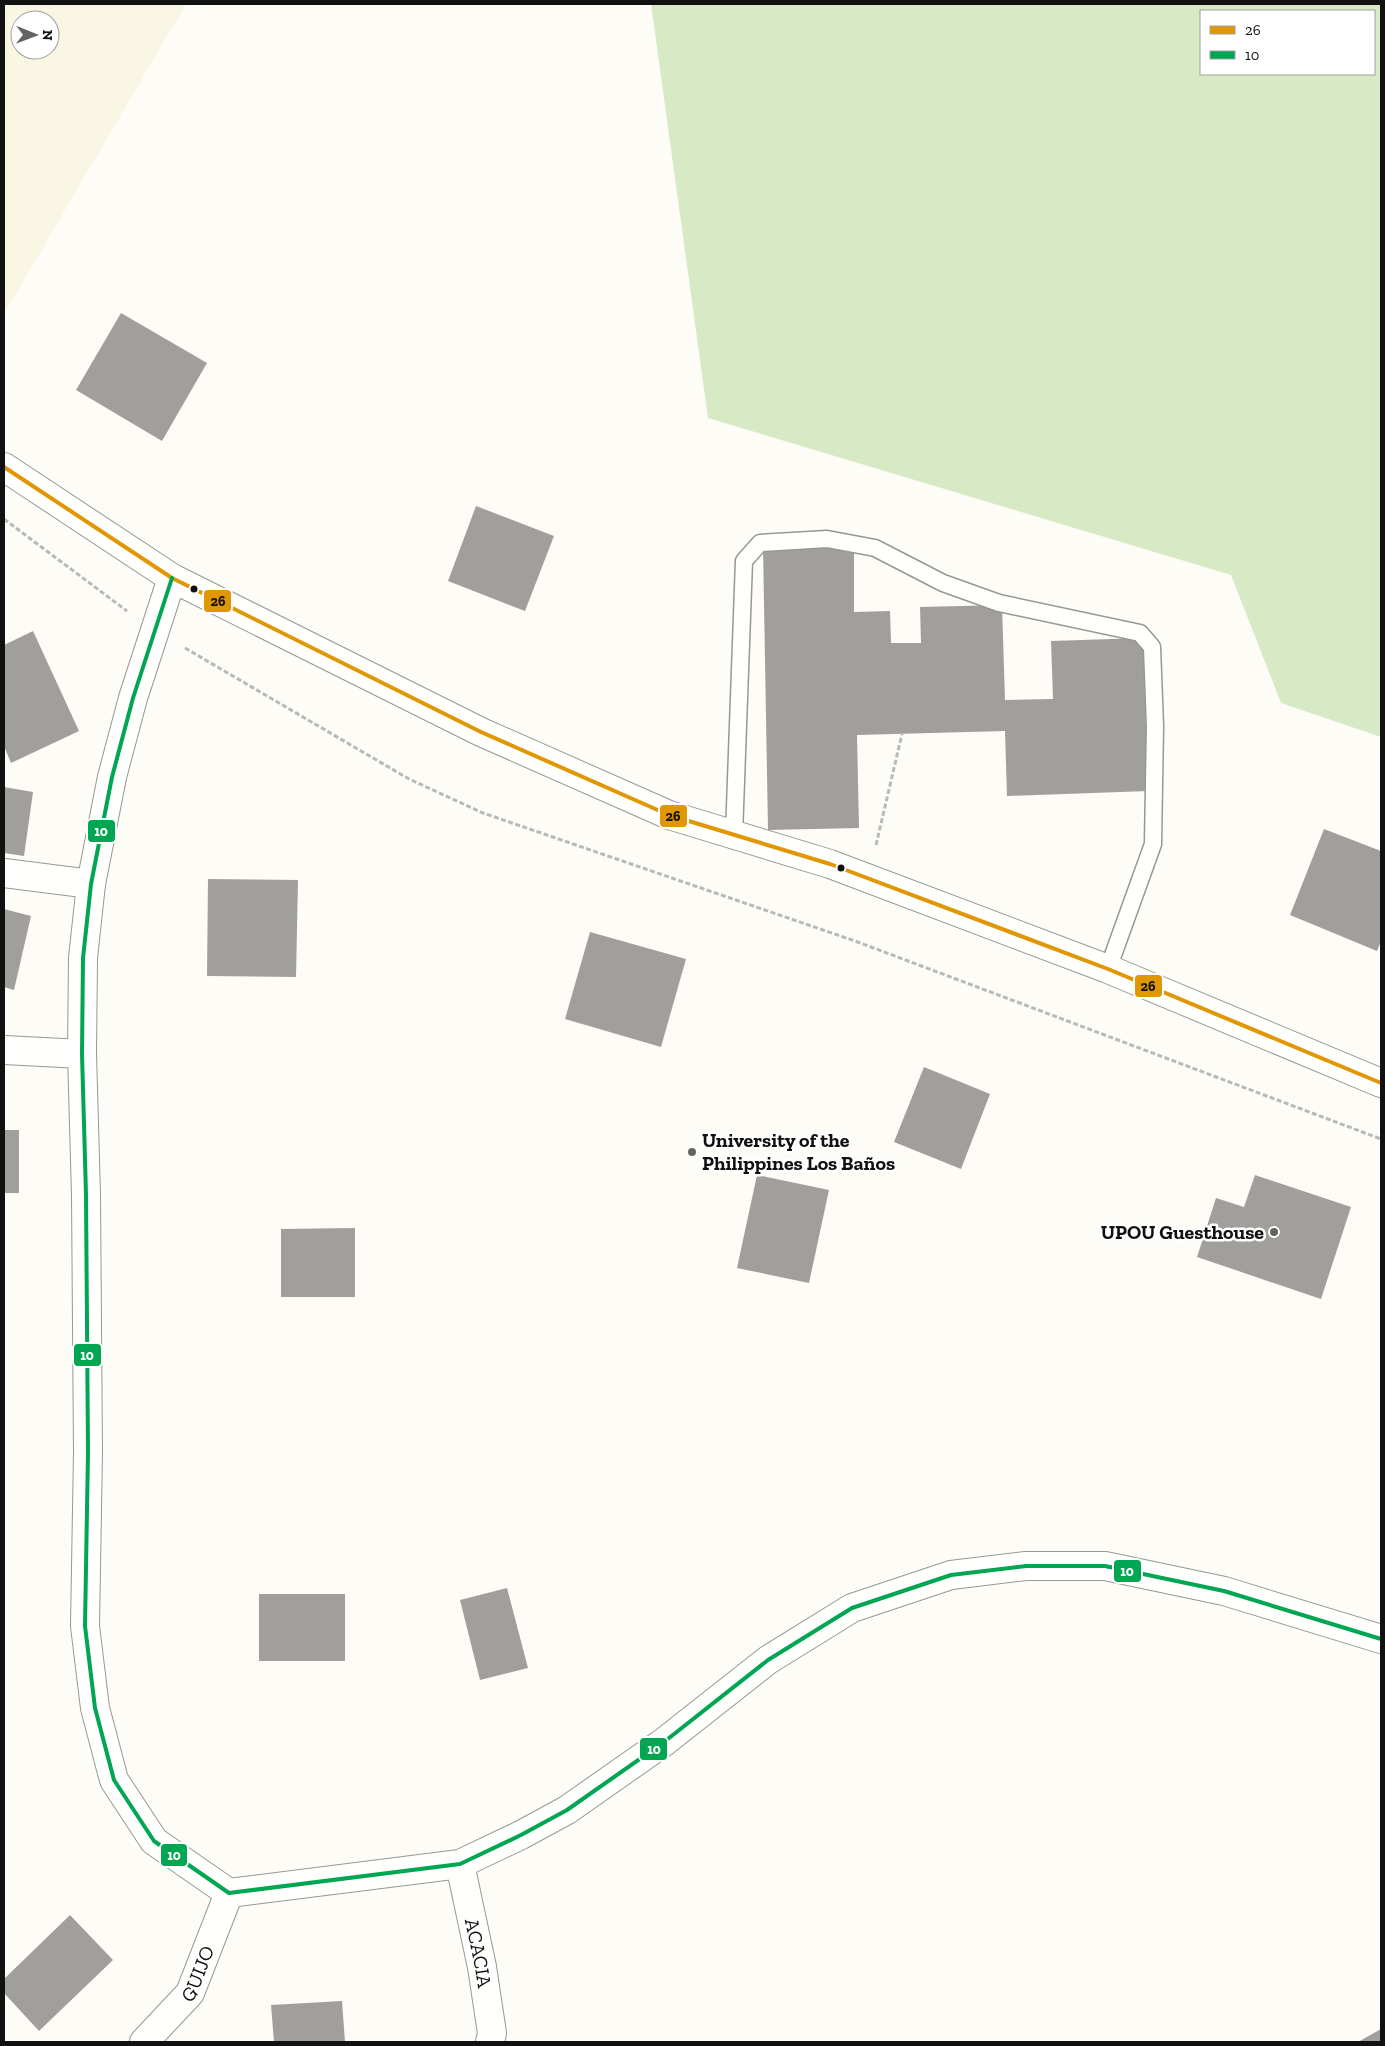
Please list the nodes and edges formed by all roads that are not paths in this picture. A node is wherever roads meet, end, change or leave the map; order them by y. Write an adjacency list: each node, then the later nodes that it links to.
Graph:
1 (4, 467): 2 (street)
2 (172, 578): 3 (street); 5 (street)
3 (734, 835): 6 (street); 6 (lane)
4 (4, 873): 5 (street)
5 (91, 884): 8 (street)
6 (1108, 969): 9 (street)
7 (4, 1050): 8 (street)
8 (82, 1054): 12 (street)
9 (1381, 1083)
10 (1381, 1639): 11 (street)
11 (460, 1864): 12 (street); 14 (street, ACACIA)
12 (230, 1893): 13 (street, GUIJO)
13 (144, 2042)
14 (490, 2042)

